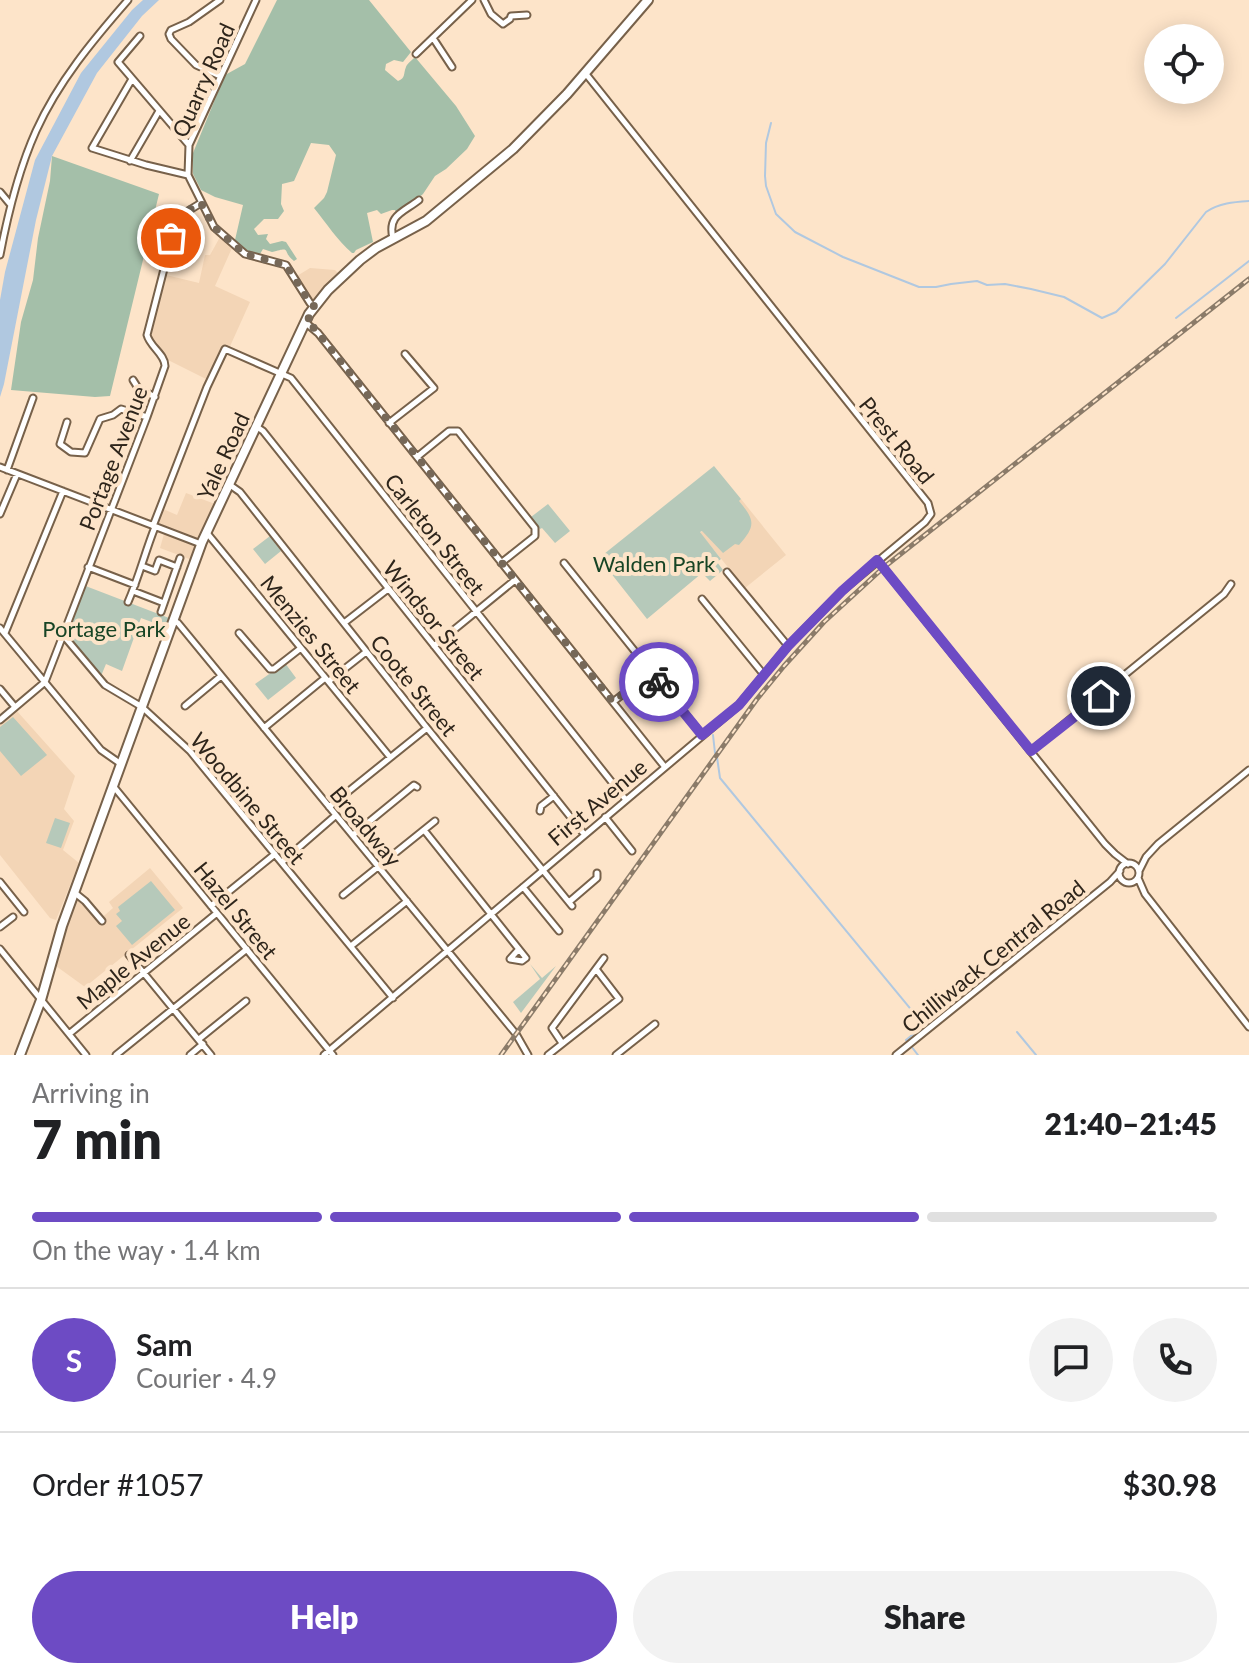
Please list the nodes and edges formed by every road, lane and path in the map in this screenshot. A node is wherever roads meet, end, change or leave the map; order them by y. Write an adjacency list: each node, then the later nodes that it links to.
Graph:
1 (128, 0): 22 (street)
2 (220, 0): 13 (street)
3 (256, 0): 13 (street, Quarry Road)
4 (472, 0): 9 (street)
5 (484, 0): 7 (street)
6 (648, 0): 12 (main road, Yale Road)
7 (527, 15)
8 (140, 36): 14 (street)
9 (433, 38): 10 (street); 11 (street)
10 (416, 54)
11 (452, 67)
12 (585, 73): 25 (main road, Yale Road); 49 (street, Prest Road)
13 (220, 76): 16 (street, Quarry Road)
14 (132, 79): 15 (street); 17 (street)
15 (159, 111): 16 (street); 17 (street)
16 (189, 145): 18 (street, Quarry Road)
17 (130, 161): 18 (street)
18 (188, 175): 21 (street, Quarry Road)
19 (0, 192): 22 (street)
20 (419, 200): 25 (street)
21 (201, 203): 24 (street, Portage Avenue); 27 (street, Quarry Road)
22 (11, 205): 26 (street)
23 (171, 238): 24 (street)
24 (180, 239): 32 (street, Portage Avenue)
25 (394, 239): 27 (main road, Yale Road)
26 (0, 255)
27 (315, 307): 28 (main road, Yale Road)
28 (306, 323): 30 (main road, Yale Road); 36 (street)
29 (405, 354): 36 (street)
30 (282, 373): 37 (main road, Yale Road); 45 (street, Carleton Street); 63 (street, Carleton Street)
31 (133, 380): 32 (street)
32 (155, 397): 34 (street, Portage Avenue)
33 (33, 398): 39 (street)
34 (147, 417): 35 (street); 43 (street, Portage Avenue)
35 (67, 422)
36 (389, 423): 38 (street)
37 (257, 427): 41 (main road, Yale Road); 59 (street, Windsor Street)
38 (417, 457): 50 (street); 50 (street)
39 (4, 469): 40 (street)
40 (17, 474): 42 (street); 44 (street)
41 (230, 485): 46 (main road, Yale Road); 65 (street, Coote Street)
42 (63, 491): 43 (street); 69 (street)
43 (110, 509): 45 (street); 53 (street, Portage Avenue)
44 (0, 514)
45 (154, 526): 47 (street); 52 (street)
46 (207, 533): 47 (main road, Yale Road); 73 (street, Menzies Street)
47 (201, 545): 66 (main road, Yale Road)
48 (180, 558): 54 (street)
49 (877, 560): 72 (street, First Avenue); 89 (street)
50 (501, 563): 56 (street)
51 (564, 563): 75 (street)
52 (142, 566): 54 (street); 58 (street)
53 (88, 567): 58 (street); 70 (street, Portage Avenue)
54 (177, 567): 62 (street)
55 (727, 572): 72 (street)
56 (515, 580): 63 (street); 81 (street)
57 (1231, 584): 89 (street)
58 (134, 588): 61 (street); 62 (street)
59 (388, 589): 65 (street); 71 (street, Windsor Street)
60 (702, 599): 76 (street)
61 (128, 602)
62 (164, 603): 64 (street)
63 (476, 611): 71 (street); 97 (street, Carleton Street)
64 (161, 612)
65 (344, 623): 74 (street, Coote Street)
66 (175, 626): 77 (street, Broadway); 84 (main road, Yale Road)
67 (0, 628): 69 (street)
68 (239, 633): 73 (street)
69 (5, 634): 79 (street)
70 (63, 635): 79 (street, Portage Avenue); 84 (street, Woodbine Street)
71 (434, 646): 96 (street, Windsor Street)
72 (788, 646): 76 (street, First Avenue)
73 (301, 648): 78 (street, Menzies Street)
74 (366, 652): 78 (street); 87 (street, Coote Street)
75 (651, 672): 81 (street); 88 (street)
76 (764, 675): 88 (street, First Avenue)
77 (221, 676): 82 (street); 86 (street, Broadway)
78 (327, 679): 86 (street); 90 (street, Menzies Street)
79 (45, 682): 83 (street, Portage Avenue); 91 (street)
80 (0, 689): 83 (street)
81 (613, 702): 92 (street)
82 (185, 706)
83 (15, 707): 85 (street, Portage Avenue)
84 (142, 707): 91 (main road, Yale Road); 107 (street, Woodbine Street)
85 (0, 720)
86 (264, 728): 98 (street, Broadway)
87 (427, 728): 90 (street); 113 (street, Coote Street)
88 (702, 735): 92 (street, First Avenue)
89 (1031, 751): 108 (street)
90 (390, 757): 98 (street)
91 (121, 764): 94 (main road, Yale Road)
92 (664, 767): 97 (street, First Avenue)
93 (1249, 770): 109 (street)
94 (113, 786): 121 (main road, Yale Road); 125 (street, Hazel Street)
95 (417, 787): 105 (street)
96 (554, 796): 99 (street); 104 (street, Windsor Street)
97 (626, 800): 101 (street, First Avenue)
98 (329, 807): 100 (street, Broadway)
99 (540, 811)
100 (336, 816): 105 (street, Broadway); 110 (street)
101 (605, 817): 104 (street, First Avenue); 106 (street)
102 (435, 821): 103 (street)
103 (424, 830): 112 (street); 128 (street)
104 (584, 834): 113 (street, First Avenue)
105 (353, 835): 112 (street, Broadway)
106 (632, 851)
107 (275, 854): 110 (street, Woodbine Street); 125 (street, Maple Avenue)
108 (1115, 854): 111 (street); 114 (street)
109 (1146, 857): 111 (street); 116 (street)
110 (282, 862): 133 (street, Woodbine Street)
111 (1130, 864): 114 (street, Chilliwack Central Road); 116 (street)
112 (378, 866): 123 (street); 124 (street, Broadway)
113 (543, 870): 115 (street, Coote Street); 120 (street, First Avenue)
114 (1120, 870): 118 (street, Chilliwack Central Road); 119 (street)
115 (597, 873)
116 (1138, 874): 119 (street); 122 (street)
117 (0, 882): 126 (street)
118 (1110, 882): 119 (street, Chilliwack Central Road); 160 (street, Chilliwack Central Road)
119 (1127, 882): 122 (street)
120 (523, 887): 128 (street, First Avenue); 132 (street)
121 (74, 893): 130 (street); 143 (main road, Yale Road)
122 (1145, 894): 147 (street)
123 (343, 895)
124 (407, 901): 133 (street); 136 (street, Broadway)
125 (211, 906): 127 (street, Hazel Street)
126 (24, 912)
127 (217, 913): 134 (street, Hazel Street); 141 (street, Maple Avenue)
128 (491, 914): 135 (street); 136 (street, First Avenue)
129 (13, 917): 131 (street)
130 (102, 921)
131 (0, 927)
132 (559, 931)
133 (351, 946): 142 (street, Woodbine Street)
134 (247, 949): 145 (street); 151 (street, Hazel Street)
135 (519, 949)
136 (447, 950): 142 (street, First Avenue); 157 (street, Broadway)
137 (1, 953): 143 (street)
138 (129, 955): 141 (street)
139 (604, 958): 140 (street)
140 (596, 969): 150 (street); 150 (street)
141 (144, 973): 145 (street); 148 (street, Maple Avenue)
142 (393, 998): 151 (street, First Avenue)
143 (41, 1000): 148 (street); 152 (main road, Yale Road)
144 (246, 1001): 149 (street)
145 (173, 1009): 149 (street); 154 (street)
146 (655, 1024): 159 (street)
147 (1249, 1027)
148 (69, 1034): 153 (street)
149 (201, 1042): 155 (street); 156 (street)
150 (562, 1043): 158 (street)
151 (329, 1053)
152 (20, 1055)
153 (86, 1055)
154 (116, 1055)
155 (190, 1055)
156 (211, 1055)
157 (528, 1055)
158 (548, 1055)
159 (616, 1055)
160 (896, 1055)

